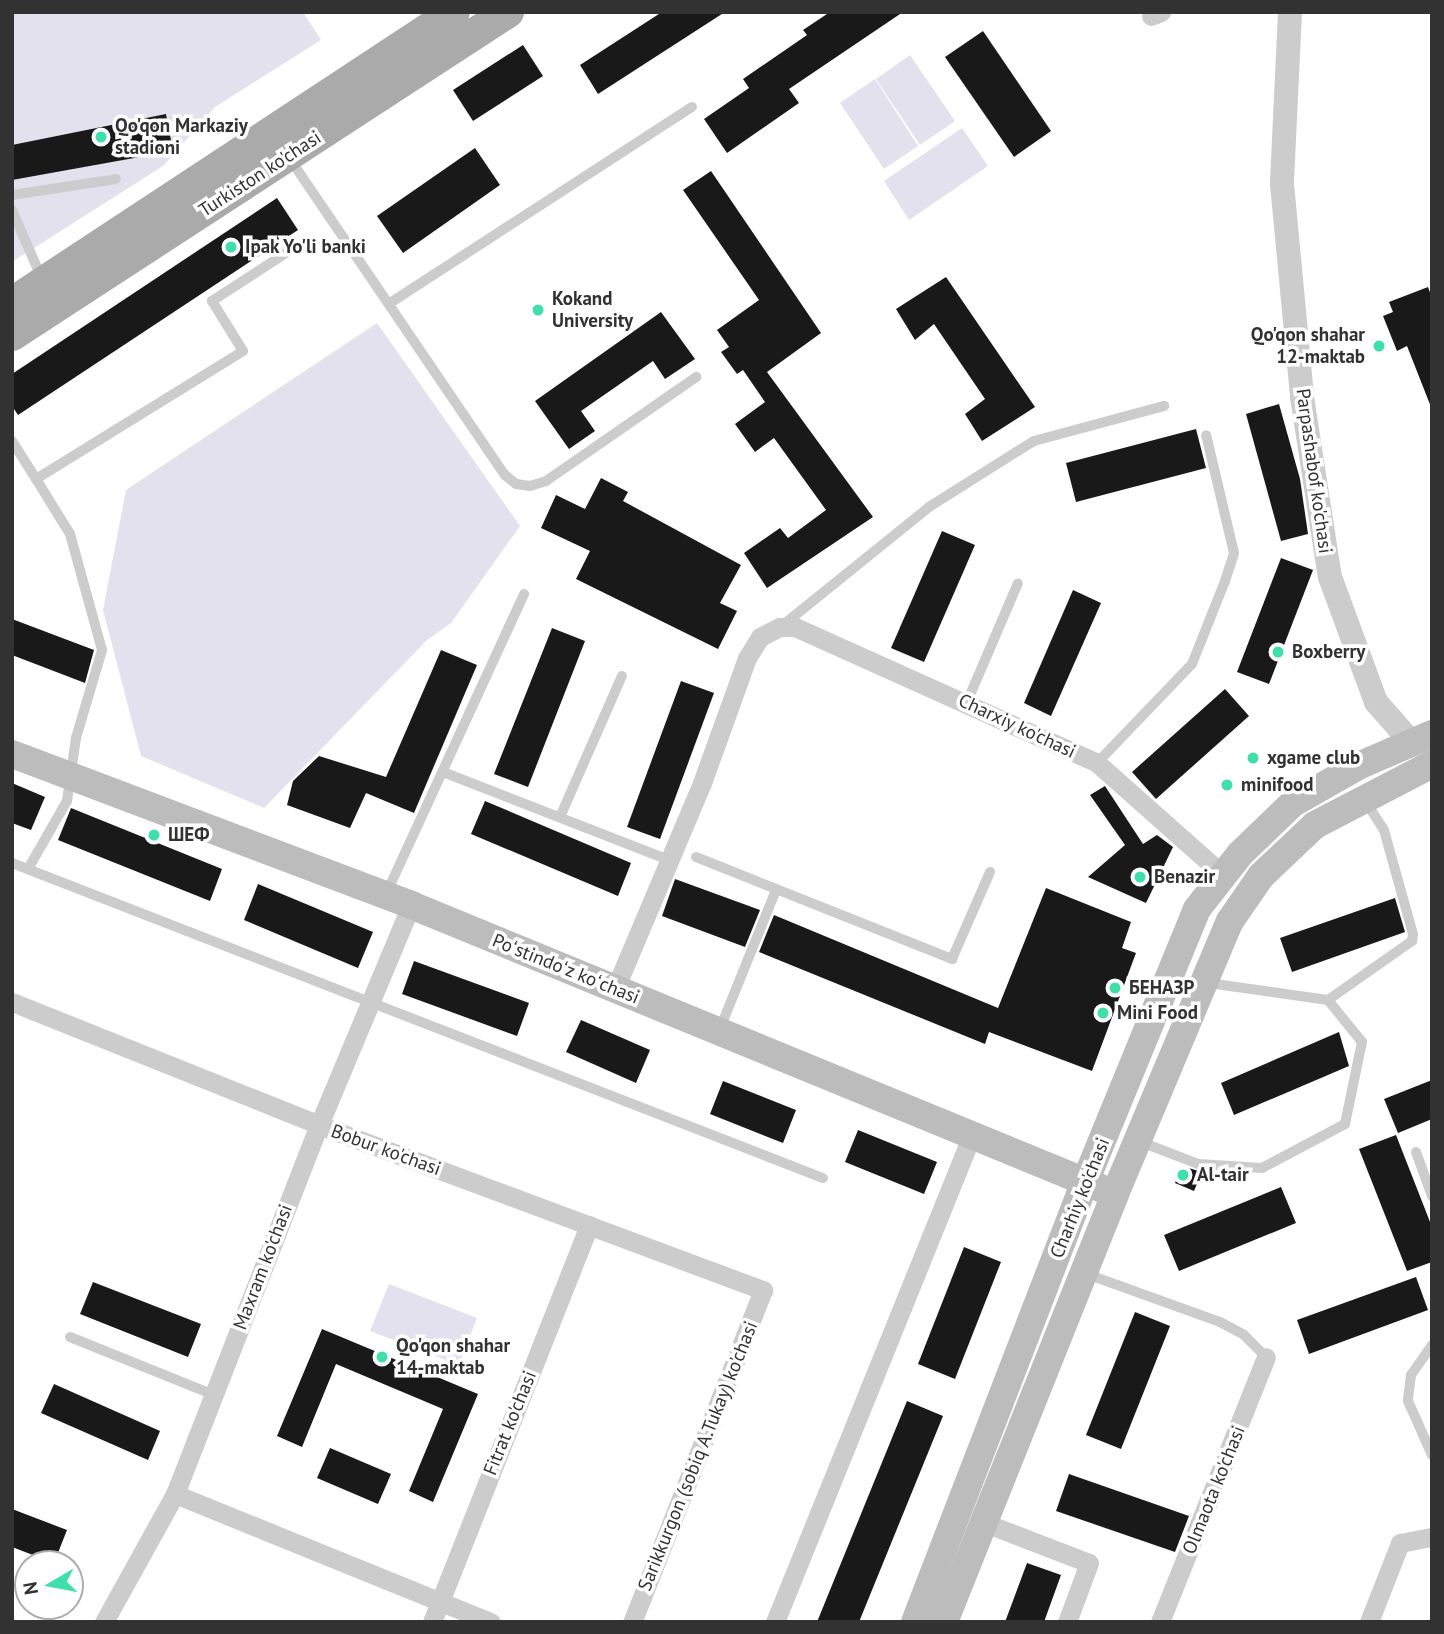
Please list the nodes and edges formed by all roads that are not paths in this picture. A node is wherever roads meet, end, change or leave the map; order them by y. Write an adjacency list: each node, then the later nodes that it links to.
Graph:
1 (454, 12): 10 (main road, Turkiston ko'chasi)
2 (508, 12): 5 (main road, Turkiston ko'chasi)
3 (1290, 12): 24 (street, Parpashabof ko'chasi)
4 (692, 107): 12 (lane)
5 (288, 156): 12 (lane); 13 (main road, Turkiston ko'chasi)
6 (116, 179): 7 (lane)
7 (12, 195)
8 (12, 210): 10 (lane)
9 (286, 253): 18 (lane)
10 (43, 282): 11 (main road, Turkiston ko'chasi)
11 (12, 303)
12 (390, 303): 14 (lane)
13 (12, 335)
14 (696, 377)
15 (1164, 406): 21 (lane)
16 (1206, 435): 26 (lane)
17 (12, 441): 18 (lane)
18 (36, 479): 29 (lane)
19 (1018, 583): 23 (lane)
20 (524, 594): 28 (lane)
21 (780, 627): 23 (street, Charxiy ko'chasi); 33 (street)
22 (622, 676): 31 (lane)
23 (967, 702): 26 (street, Charxiy ko'chasi)
24 (1421, 738): 37 (main road, Charhiy ko'chasi)
25 (12, 754): 29 (main road, Poʻstindoʻz koʻchasi)
26 (1097, 763): 37 (street, Charxiy ko'chasi)
27 (1431, 764): 30 (main road, Charhiy ko'chasi)
28 (443, 772): 31 (lane); 39 (lane)
29 (71, 775): 35 (lane); 39 (main road, Poʻstindoʻz koʻchasi)
30 (1363, 797): 40 (main road, Charhiy ko'chasi); 43 (lane)
31 (560, 817): 33 (lane)
32 (696, 857): 38 (lane)
33 (669, 860): 41 (street)
34 (12, 863): 35 (lane)
35 (28, 869): 42 (lane)
36 (990, 872): 38 (lane)
37 (1223, 875): 51 (main road, Charhiy ko'chasi)
38 (776, 890): 45 (lane)
39 (398, 901): 41 (main road, Poʻstindoʻz koʻchasi); 42 (street, Maxram ko'chasi)
40 (1204, 982): 43 (lane); 48 (main road, Charhiy ko'chasi)
41 (614, 989): 45 (main road, Poʻstindoʻz koʻchasi)
42 (371, 1000): 46 (street, Maxram ko'chasi); 50 (lane)
43 (1328, 1000): 48 (lane)
44 (12, 1002): 46 (street, Bobur ko'chasi)
45 (719, 1031): 47 (main road, Poʻstindoʻz koʻchasi)
46 (319, 1125): 54 (street, Bobur ko'chasi); 60 (street, Maxram ko'chasi)
47 (972, 1135): 51 (main road, Poʻstindoʻz koʻchasi); 70 (street)
48 (1138, 1140): 52 (main road, Charhiy ko'chasi)
49 (1416, 1152): 53 (lane)
50 (823, 1178)
51 (1085, 1182): 52 (main road, Poʻstindoʻz koʻchasi); 71 (main road, Charhiy ko'chasi)
52 (1115, 1194): 55 (main road, Charhiy ko'chasi)
53 (1432, 1196)
54 (589, 1225): 56 (street, Bobur ko'chasi); 65 (street, Fitrat ko'chasi)
55 (1084, 1273): 59 (lane); 63 (main road, Charhiy ko'chasi)
56 (763, 1290): 69 (street, Sarikkurgon (sobiq A.Tukay) ko'chasi)
57 (70, 1337): 60 (lane)
58 (1432, 1345): 61 (lane)
59 (1266, 1357): 74 (street, Olmaota ko'chasi)
60 (214, 1395): 62 (street, Maxram ko'chasi)
61 (1432, 1455)
62 (175, 1494): 65 (street); 66 (street, Maxram ko'chasi)
63 (985, 1523): 72 (main road, Charhiy ko'chasi); 73 (street)
64 (1432, 1536): 75 (street)
65 (439, 1602): 67 (street, Fitrat ko'chasi); 68 (street)
66 (108, 1619)
67 (432, 1622)
68 (491, 1622)
69 (632, 1622)
70 (775, 1622)
71 (915, 1622)
72 (944, 1622)
73 (1067, 1622)
74 (1160, 1622)
75 (1369, 1622)

